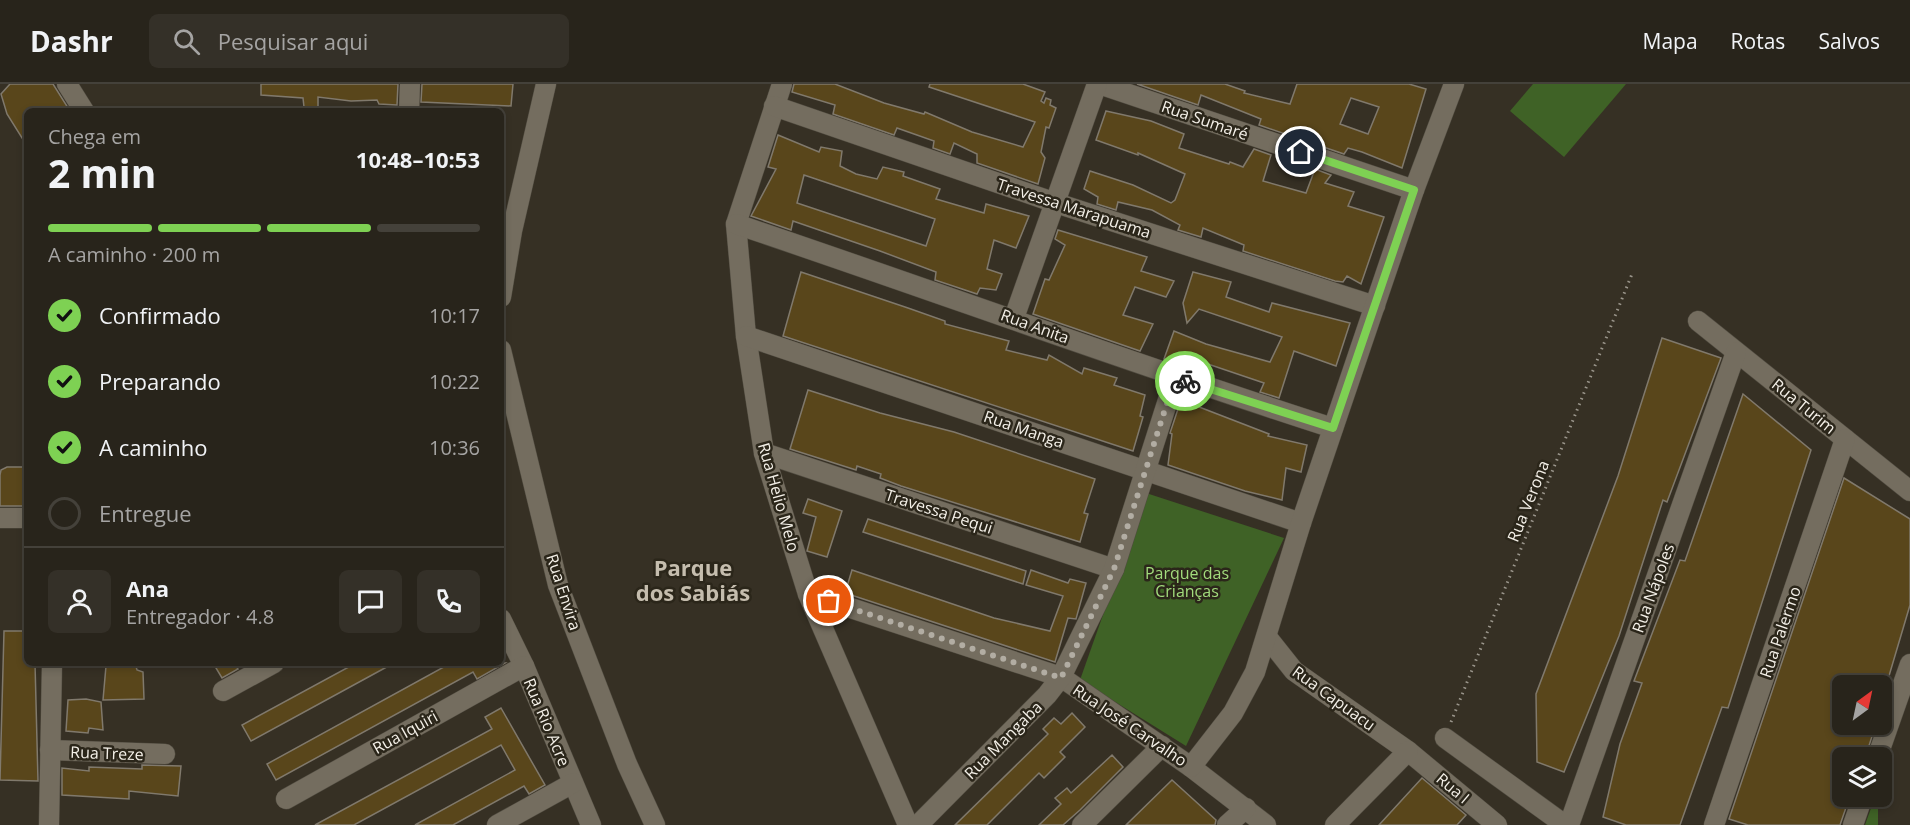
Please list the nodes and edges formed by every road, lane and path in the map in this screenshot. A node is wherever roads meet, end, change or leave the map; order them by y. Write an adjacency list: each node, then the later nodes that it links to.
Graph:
1 (68, 84): 8 (street)
2 (410, 84): 9 (street)
3 (546, 84): 14 (street)
4 (782, 84): 7 (street, Rua Helio Melo)
5 (1098, 84): 10 (street, Rua Sumaré); 11 (street)
6 (1454, 84): 10 (street)
7 (774, 106): 11 (street, Travessa Marapuama); 12 (street, Rua Helio Melo)
8 (82, 108)
9 (409, 108)
10 (1414, 190): 15 (street)
11 (1056, 203): 15 (street, Travessa Marapuama); 16 (street)
12 (736, 224): 16 (street, Rua Anita); 18 (street, Rua Helio Melo)
13 (1632, 274): 40 (path, Rua Verona)
14 (504, 277)
15 (1375, 306): 22 (street)
16 (1014, 318): 21 (street, Rua Anita)
17 (1698, 321): 19 (street, Rua Turim)
18 (746, 336): 24 (street, Rua Helio Melo); 25 (street, Rua Manga)
19 (1736, 352): 23 (street, Rua Turim); 62 (street, Rua Nápoles)
20 (504, 362): 55 (street, Rua Envira)
21 (1175, 378): 22 (street, Rua Anita); 25 (street, Rua Mangaba)
22 (1333, 428): 29 (street)
23 (1845, 439): 26 (street, Rua Turim); 63 (street, Rua Palermo)
24 (764, 453): 30 (street, Travessa Pequi); 31 (street, Rua Helio Melo)
25 (1146, 470): 29 (street, Rua Manga); 30 (street, Rua Mangaba)
26 (1910, 491)
27 (0, 518): 28 (street)
28 (24, 518)
29 (1301, 523): 33 (street)
30 (1114, 569): 38 (street, Rua Mangaba)
31 (808, 594): 38 (street, Rua José Carvalho); 56 (street, Rua Helio Melo)
32 (504, 625): 37 (street, Rua Rio Acre)
33 (1267, 637): 44 (street, Rua Capuacu); 46 (street)
34 (1910, 664): 42 (street)
35 (52, 666): 43 (street)
36 (267, 666): 39 (street)
37 (524, 666): 47 (street, Rua Rio Acre); 48 (street, Rua Iquiri)
38 (1061, 678): 41 (street, Rua José Carvalho); 57 (street, Rua Mangaba)
39 (223, 691)
40 (1445, 738): 62 (street)
41 (1162, 746): 46 (street, Rua José Carvalho); 58 (street)
42 (1881, 747)
43 (50, 750): 45 (street, Rua Treze); 52 (street)
44 (1408, 751): 51 (street, Rua I); 61 (street)
45 (165, 754)
46 (1191, 767): 50 (street, Rua José Carvalho)
47 (573, 783): 53 (street); 54 (street, Rua Rio Acre)
48 (286, 799)
49 (1859, 807): 64 (street)
50 (1246, 808): 59 (street); 60 (street, Rua José Carvalho)
51 (1488, 822)
52 (49, 825)
53 (497, 825)
54 (591, 825)
55 (655, 825)
56 (908, 825)
57 (918, 825)
58 (1083, 825)
59 (1227, 825)
60 (1266, 825)
61 (1335, 825)
62 (1567, 825)
63 (1714, 825)
64 (1853, 825)

